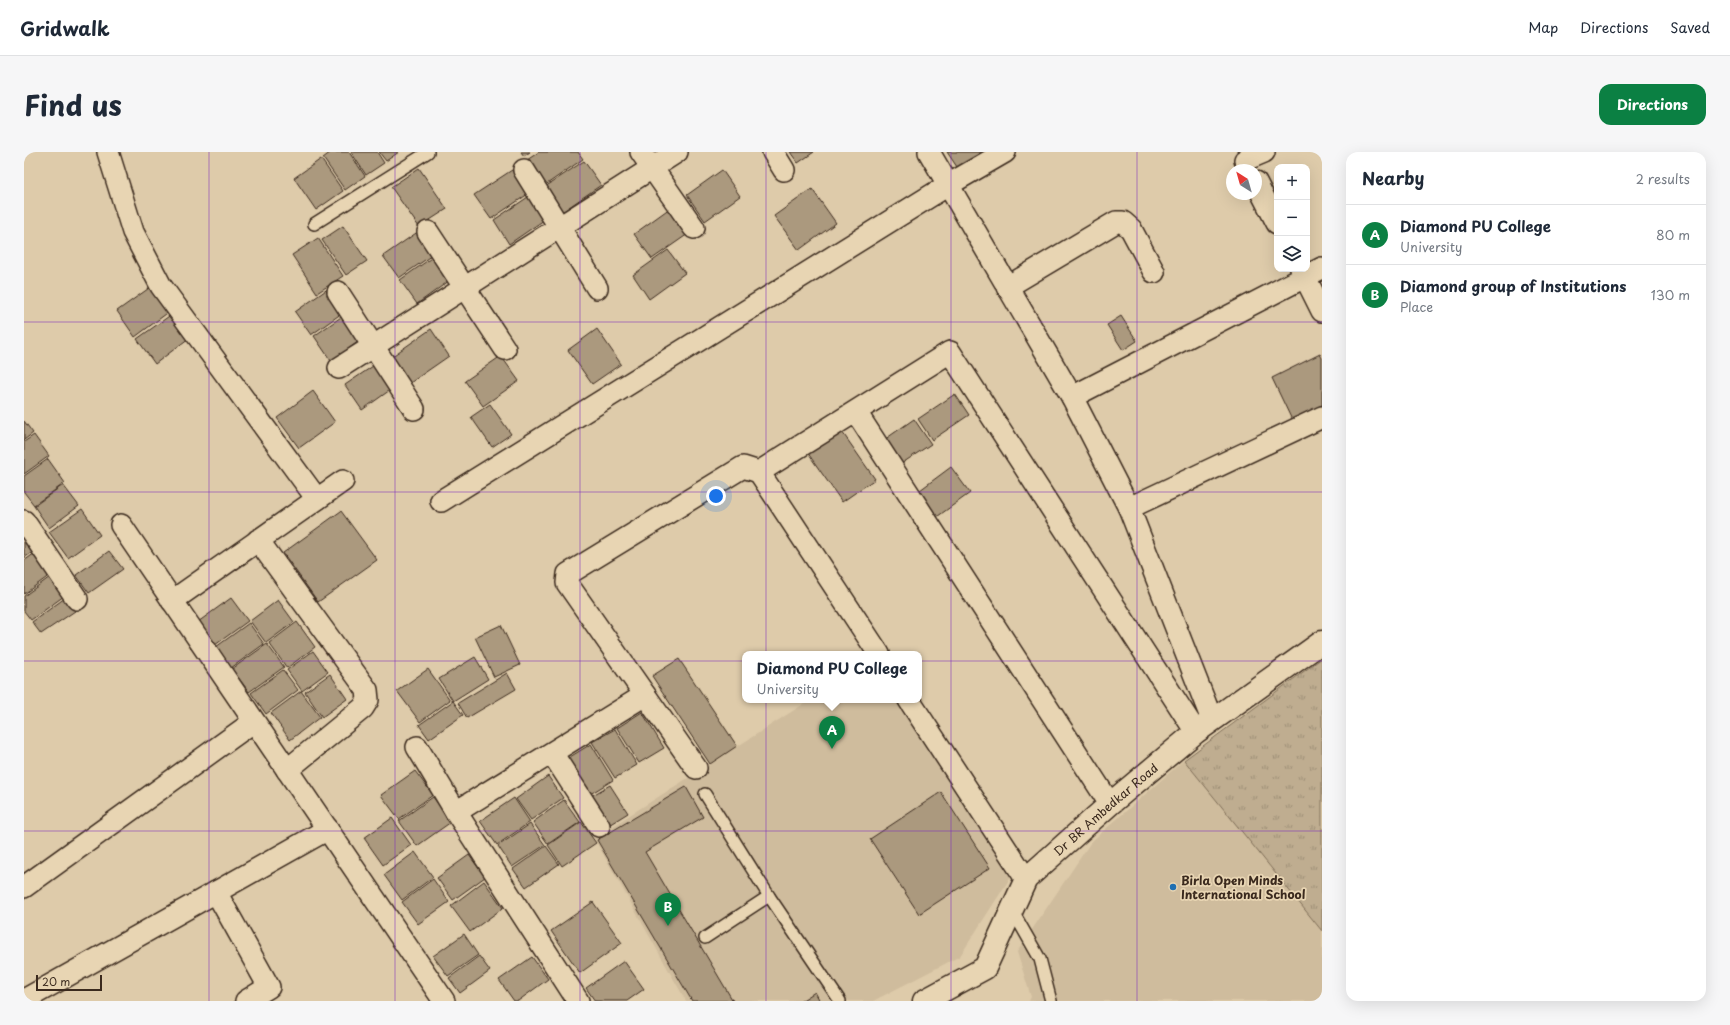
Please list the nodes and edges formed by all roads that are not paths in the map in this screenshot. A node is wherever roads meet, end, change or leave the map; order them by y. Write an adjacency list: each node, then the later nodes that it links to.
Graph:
1 (108, 152): 36 (street)
2 (428, 152): 15 (lane)
3 (677, 152): 8 (street)
4 (773, 152): 11 (street)
5 (929, 152): 12 (street)
6 (1005, 152): 12 (street)
7 (1264, 152): 9 (street)
8 (646, 160): 16 (street); 17 (street)
9 (1245, 161)
10 (524, 170): 16 (street)
11 (784, 170)
12 (948, 185): 22 (street); 37 (street)
13 (1262, 194): 14 (street)
14 (1274, 217)
15 (314, 224)
16 (560, 227): 23 (street); 24 (street)
17 (694, 228)
18 (428, 232): 23 (street)
19 (1154, 272): 22 (street)
20 (1307, 272): 30 (street)
21 (1309, 272): 26 (street)
22 (1007, 287): 30 (street)
23 (464, 288): 27 (street); 28 (street)
24 (597, 288)
25 (338, 292): 27 (street)
26 (1322, 311)
27 (373, 346): 29 (street); 31 (street)
28 (505, 349)
29 (339, 368)
30 (1072, 397): 38 (street)
31 (414, 409)
32 (856, 412): 34 (street); 49 (street); 55 (street)
33 (1322, 416): 38 (street)
34 (760, 472): 45 (street); 46 (street)
35 (343, 481): 36 (street)
36 (317, 499): 41 (street)
37 (441, 501)
38 (1129, 508): 49 (street)
39 (24, 521): 42 (street)
40 (121, 525): 43 (street)
41 (258, 540): 43 (street); 53 (street)
42 (78, 599)
43 (172, 601): 48 (street)
44 (1322, 642): 49 (main road, Dr BR Ambedkar Road)
45 (877, 651)
46 (645, 695): 51 (street); 52 (street)
47 (911, 703): 59 (street)
48 (253, 722): 53 (street); 60 (street)
49 (1204, 726): 55 (main road, Dr BR Ambedkar Road)
50 (417, 747): 56 (street)
51 (552, 753): 56 (street); 57 (street)
52 (696, 768)
53 (287, 770): 58 (street)
54 (705, 794): 62 (lane)
55 (1110, 804): 59 (main road, Dr BR Ambedkar Road)
56 (456, 812): 68 (street)
57 (599, 826)
58 (328, 829): 61 (street); 67 (street)
59 (1026, 879): 63 (main road, Dr BR Ambedkar Road)
60 (24, 887)
61 (216, 892): 65 (street); 66 (street)
62 (769, 896): 64 (lane); 69 (lane)
63 (1012, 910): 70 (main road, Dr BR Ambedkar Road); 71 (lane)
64 (705, 938)
65 (24, 1000)
66 (246, 1001)
67 (444, 1001)
68 (578, 1001)
69 (840, 1001)
70 (924, 1001)
71 (1051, 1001)

